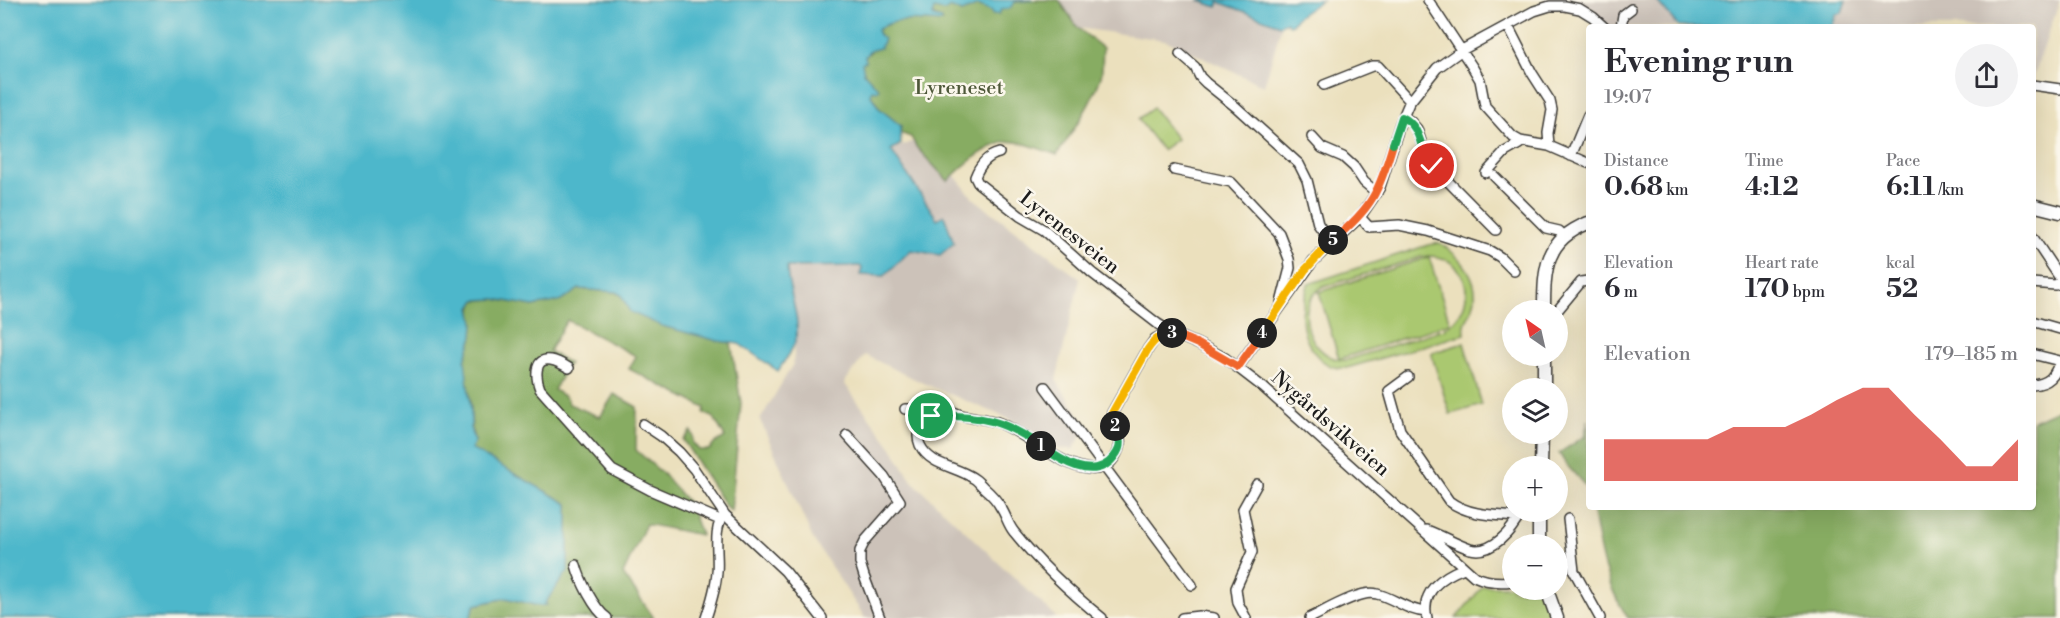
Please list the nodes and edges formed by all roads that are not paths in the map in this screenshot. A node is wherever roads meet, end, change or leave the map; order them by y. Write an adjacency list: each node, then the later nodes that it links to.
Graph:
1 (1428, 0): 6 (street)
2 (1631, 9): 4 (street)
3 (1601, 24): 5 (street)
4 (1622, 24)
5 (1508, 26): 6 (street); 16 (street)
6 (1462, 50): 11 (street); 15 (street)
7 (1180, 54): 28 (street)
8 (1324, 85): 11 (street)
9 (2036, 86): 10 (street)
10 (2060, 89)
11 (1410, 101): 12 (street)
12 (1402, 117): 21 (street); 26 (street)
13 (1586, 120): 18 (street)
14 (1312, 137): 21 (street)
15 (1520, 141): 16 (street); 27 (street)
16 (1549, 146): 18 (street)
17 (999, 153): 39 (street, Lyrenesveien)
18 (1571, 156): 19 (street)
19 (1586, 163)
20 (1174, 170): 36 (street)
21 (1377, 193): 24 (street)
22 (2036, 206): 23 (main road)
23 (2060, 212)
24 (1360, 217): 28 (street); 30 (street)
25 (1586, 224): 27 (main road)
26 (1496, 230)
27 (1564, 237): 34 (main road)
28 (1331, 242): 36 (street)
29 (2036, 242): 33 (street)
30 (1514, 271)
31 (1586, 281): 35 (street)
32 (2036, 283): 33 (street)
33 (2060, 283)
34 (1544, 300)
35 (1566, 300)
36 (1281, 305): 42 (street)
37 (2036, 322): 38 (street)
38 (2060, 329)
39 (1175, 334): 42 (street, Nygårdsvikveien); 51 (street)
40 (2036, 355): 41 (street)
41 (2060, 361): 45 (street)
42 (1238, 367): 57 (street, Nygårdsvikveien)
43 (569, 368): 54 (street)
44 (1408, 377): 53 (street)
45 (2036, 384)
46 (1045, 387): 51 (street)
47 (905, 409): 48 (street)
48 (963, 416): 51 (street); 69 (street)
49 (642, 424): 54 (street)
50 (847, 435): 68 (street)
51 (1102, 466): 61 (street)
52 (1257, 484): 72 (street)
53 (1502, 513)
54 (723, 517): 66 (street); 67 (street)
55 (1568, 519): 75 (street)
56 (1515, 522): 57 (street)
57 (1424, 530): 59 (street, Nygårdsvikveien)
58 (576, 565): 65 (street)
59 (1464, 568): 60 (street, Nygårdsvikveien); 64 (street)
60 (1502, 582)
61 (1192, 585)
62 (1551, 600): 74 (main road)
63 (1324, 615): 64 (street); 73 (street)
64 (1426, 615)
65 (607, 618)
66 (706, 618)
67 (822, 618)
68 (880, 618)
69 (1102, 618)
70 (1182, 618): 71 (street)
71 (1214, 618)
72 (1246, 618)
73 (1310, 618)
74 (1557, 618)
75 (1599, 618)

